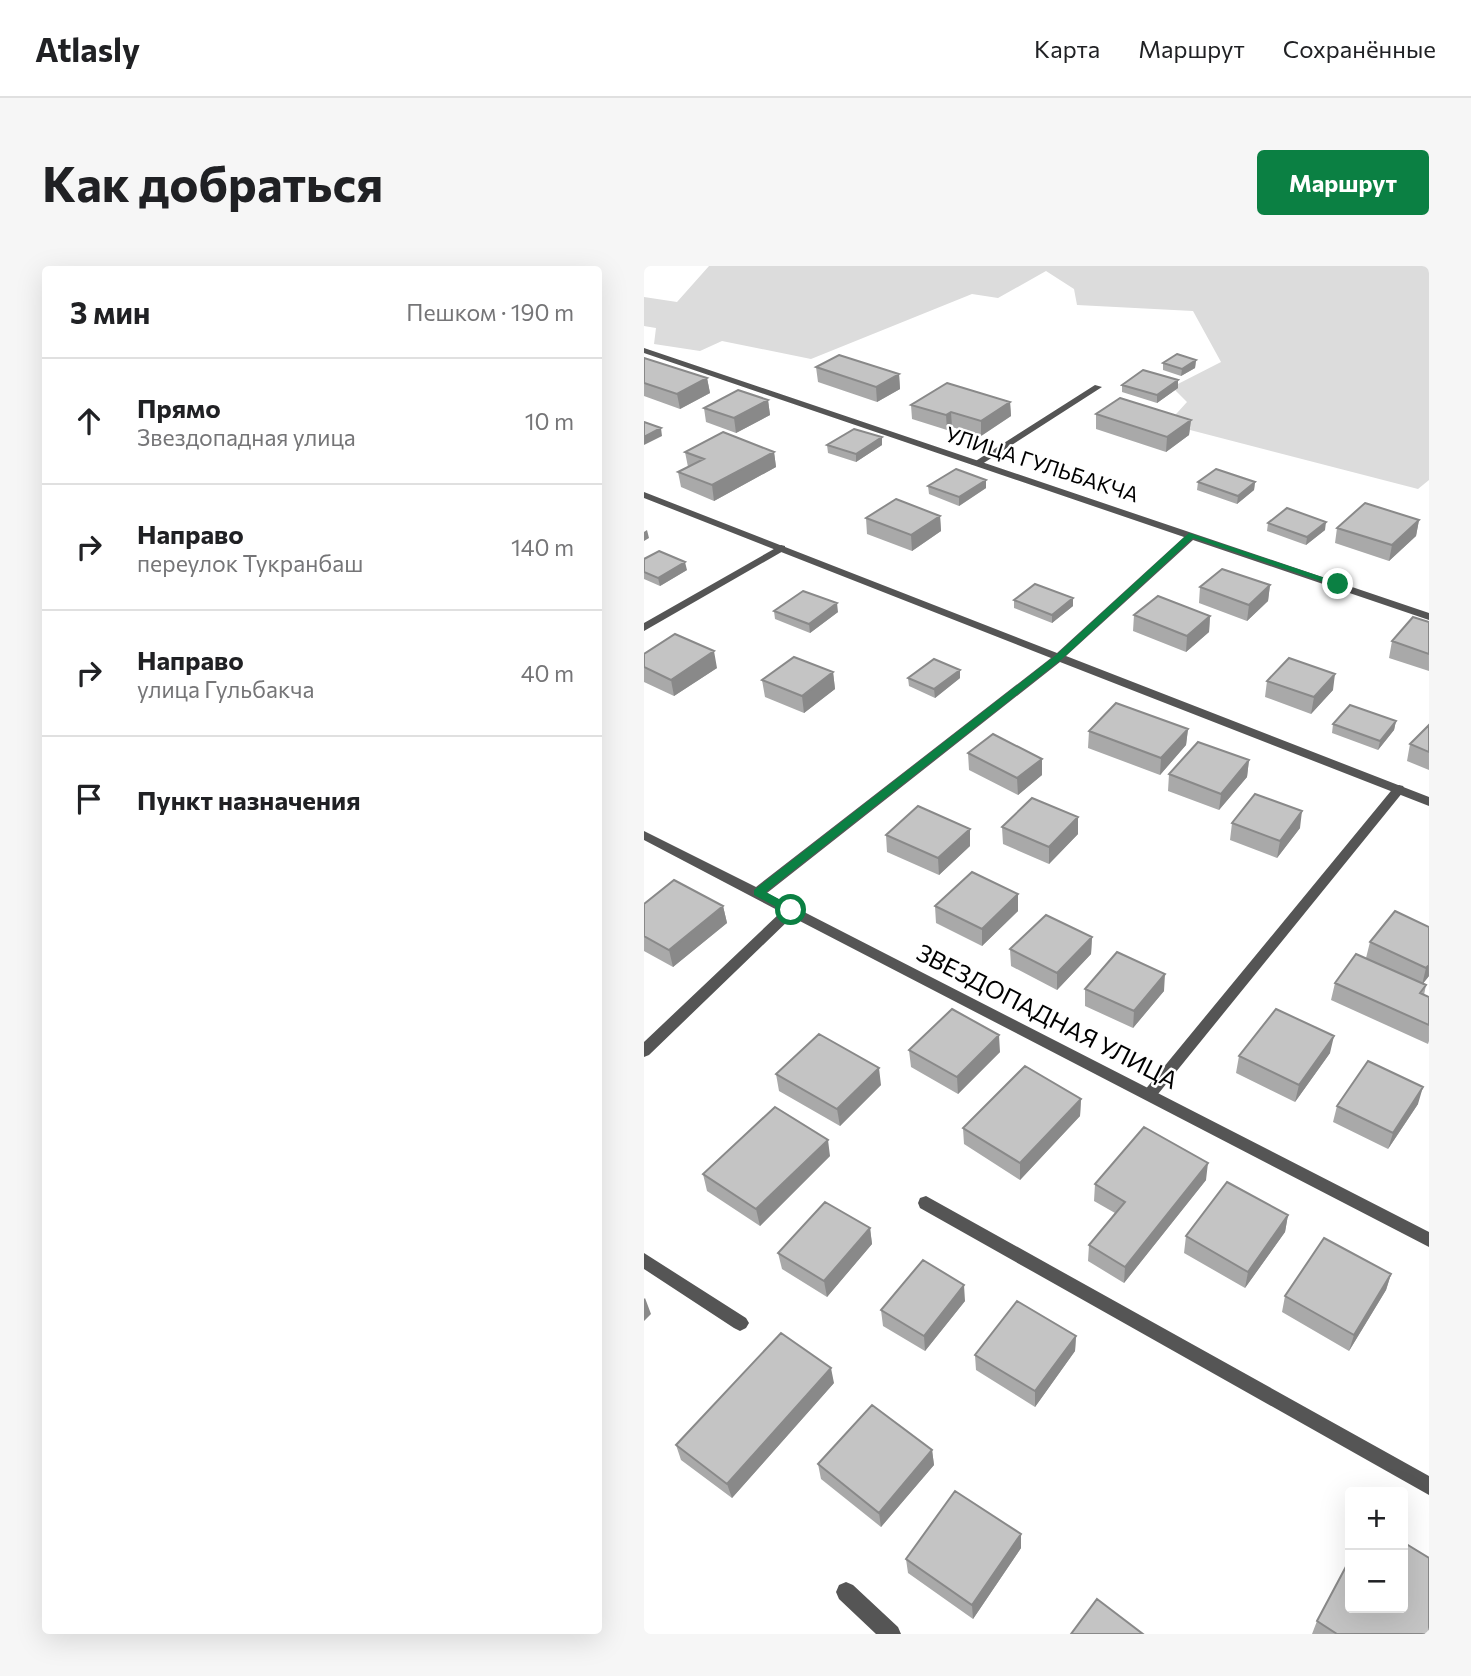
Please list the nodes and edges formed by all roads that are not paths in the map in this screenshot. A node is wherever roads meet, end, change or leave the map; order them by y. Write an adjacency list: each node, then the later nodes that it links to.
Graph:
1 (644, 350): 3 (street, УЛИЦА ГУЛЬБАКЧА)
2 (1098, 387): 3 (street)
3 (976, 464): 5 (street, УЛИЦА ГУЛЬБАКЧА)
4 (644, 495): 6 (street)
5 (1192, 535): 7 (street, УЛИЦА ГУЛЬБАКЧА); 9 (street)
6 (781, 548): 8 (street); 9 (street)
7 (1429, 617)
8 (644, 628)
9 (1059, 657): 10 (street); 13 (street)
10 (1399, 789): 11 (street); 16 (street)
11 (1429, 802)
12 (644, 835): 13 (street, ЗВЕЗДОПАДНАЯ УЛИЦА)
13 (758, 893): 14 (street, ЗВЕЗДОПАДНАЯ УЛИЦА)
14 (791, 910): 15 (street); 16 (street, ЗВЕЗДОПАДНАЯ УЛИЦА)
15 (644, 1051)
16 (1149, 1095): 18 (street, ЗВЕЗДОПАДНАЯ УЛИЦА)
17 (926, 1203): 21 (street)
18 (1429, 1240)
19 (644, 1260): 20 (street)
20 (740, 1323)
21 (1429, 1486)
22 (846, 1592): 23 (street)
23 (891, 1634)

